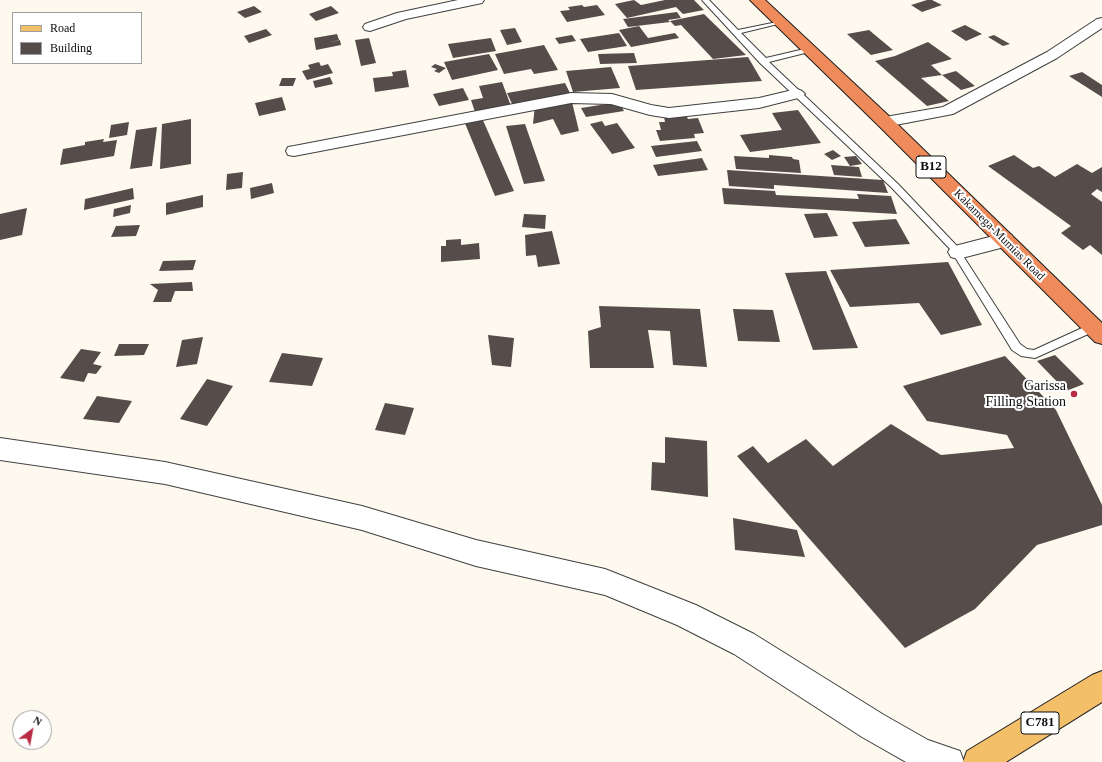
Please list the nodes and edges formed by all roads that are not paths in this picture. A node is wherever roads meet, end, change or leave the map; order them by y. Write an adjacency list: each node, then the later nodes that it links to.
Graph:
1 (477, 0): 6 (street)
2 (705, 0): 7 (lane)
3 (757, 0): 4 (highway, Kakamega-Mumias Road / B12)
4 (780, 22): 7 (lane); 8 (highway, Kakamega-Mumias Road / B12)
5 (1102, 22): 11 (street)
6 (370, 27)
7 (736, 32): 9 (lane)
8 (810, 49): 9 (lane); 11 (highway, Kakamega-Mumias Road / B12)
9 (763, 61): 10 (lane)
10 (797, 94): 12 (street); 14 (lane)
11 (885, 122): 13 (highway, Kakamega-Mumias Road / B12)
12 (294, 151)
13 (1005, 240): 14 (street); 15 (highway, Kakamega-Mumias Road / B12)
14 (958, 252): 15 (lane)
15 (1097, 332)
16 (0, 448): 18 (street)
17 (1102, 685): 19 (main road, C781)
18 (949, 762)
19 (978, 762)

